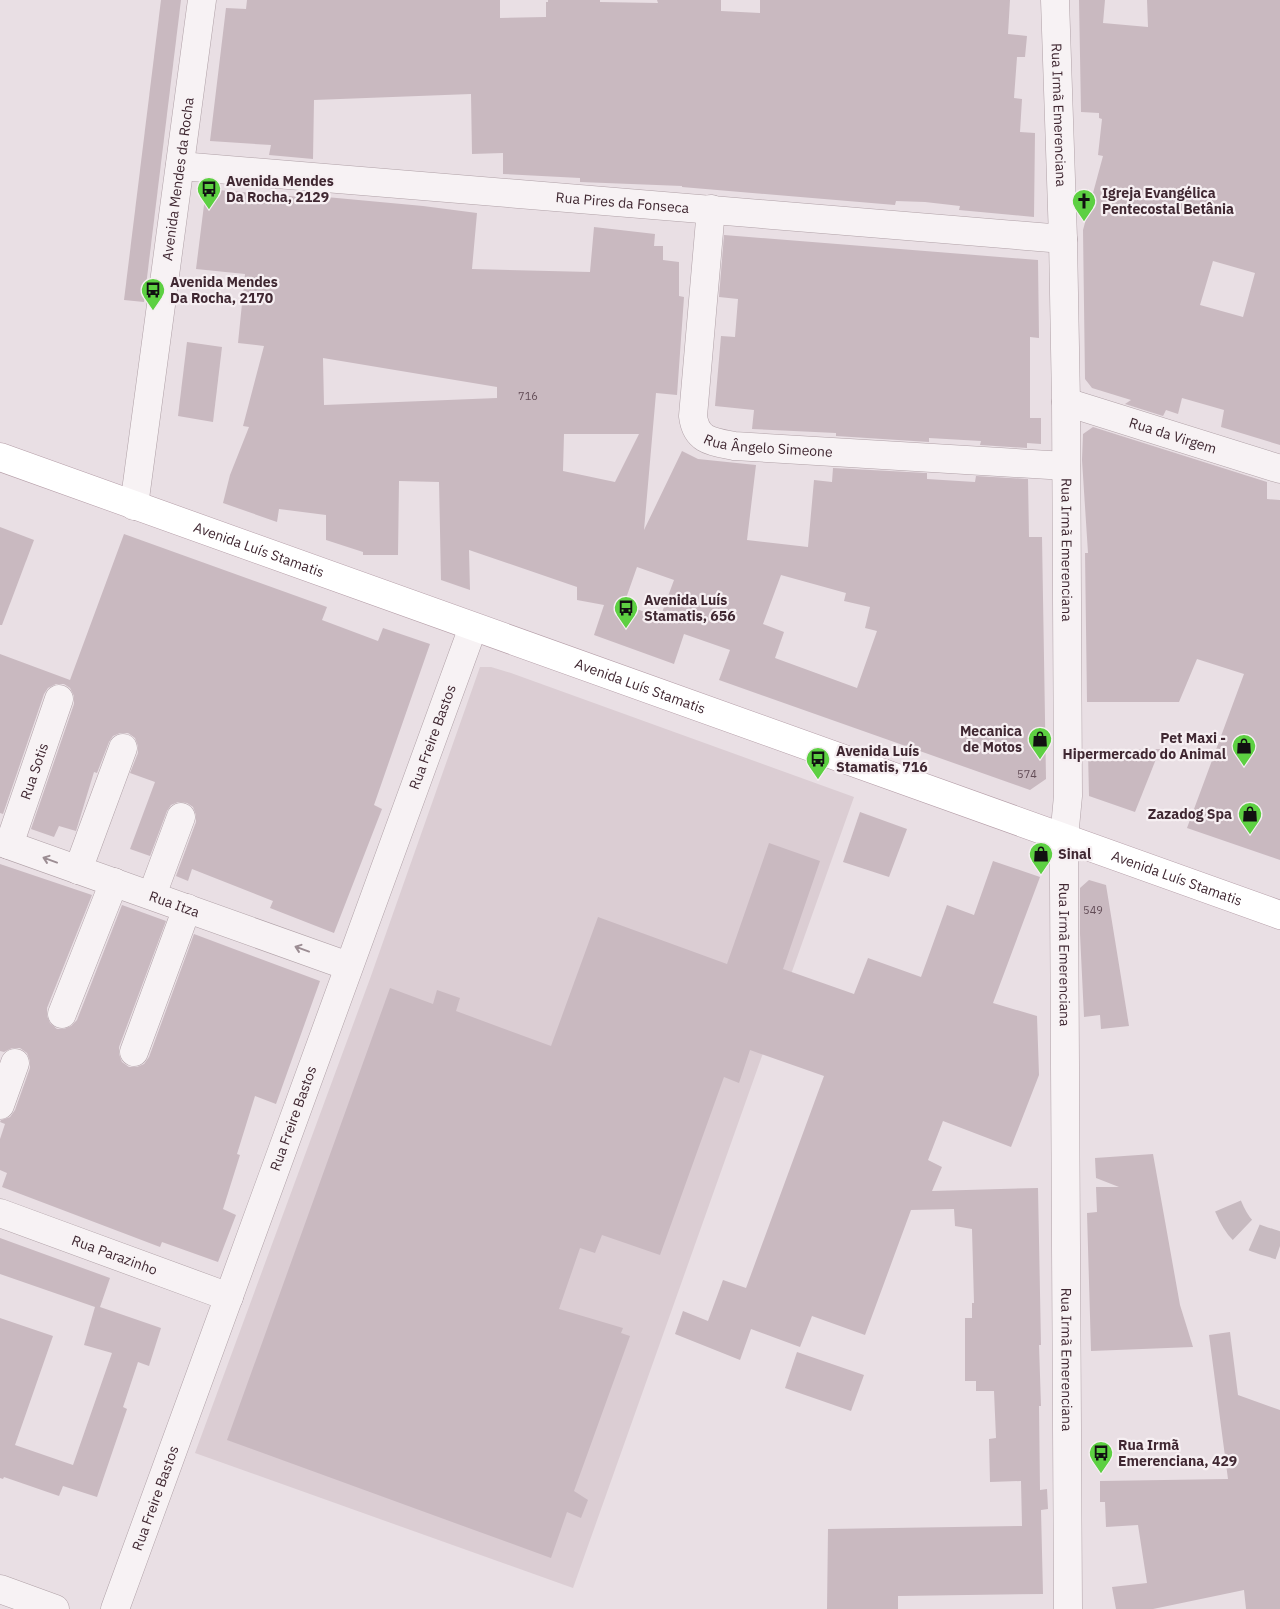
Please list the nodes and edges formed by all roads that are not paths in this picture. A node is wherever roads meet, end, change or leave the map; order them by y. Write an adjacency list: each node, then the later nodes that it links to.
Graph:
1 (202, 0): 3 (street, Avenida Mendes da Rocha)
2 (1055, 0): 5 (street, Rua Irmã Emerenciana)
3 (180, 166): 4 (street, Rua Pires da Fonseca); 10 (street, Avenida Mendes da Rocha)
4 (711, 209): 5 (street, Rua Pires da Fonseca); 8 (street, Rua Ângelo Simeone)
5 (1064, 239): 6 (street, Rua Irmã Emerenciana)
6 (1066, 402): 8 (street, Rua Irmã Emerenciana); 9 (street, Rua da Virgem)
7 (0, 457): 10 (main road, Avenida Luís Stamatis)
8 (1066, 466): 15 (street, Rua Irmã Emerenciana)
9 (1280, 469)
10 (134, 506): 11 (main road, Avenida Luís Stamatis)
11 (473, 627): 15 (main road, Avenida Luís Stamatis); 22 (street, Rua Freire Bastos)
12 (59, 699): 16 (street, Rua Sotis)
13 (123, 748): 17 (street)
14 (181, 817): 19 (street)
15 (1064, 838): 21 (main road, Avenida Luís Stamatis); 32 (street, Rua Irmã Emerenciana)
16 (4, 843): 17 (street, Rua Itza, one-way to 16)
17 (78, 870): 18 (street, Rua Itza)
18 (114, 882): 19 (street, Rua Itza); 23 (street)
19 (152, 896): 20 (street, Rua Itza)
20 (187, 908): 22 (street, Rua Itza, one-way to 20); 24 (street)
21 (1280, 915)
22 (348, 966): 28 (street, Rua Freire Bastos)
23 (62, 1014)
24 (134, 1052)
25 (15, 1063): 26 (street)
26 (0, 1105)
27 (0, 1212): 28 (street, Rua Parazinho)
28 (229, 1297): 31 (street, Rua Freire Bastos)
29 (0, 1589): 30 (street)
30 (55, 1609)
31 (115, 1609)
32 (1068, 1609)

